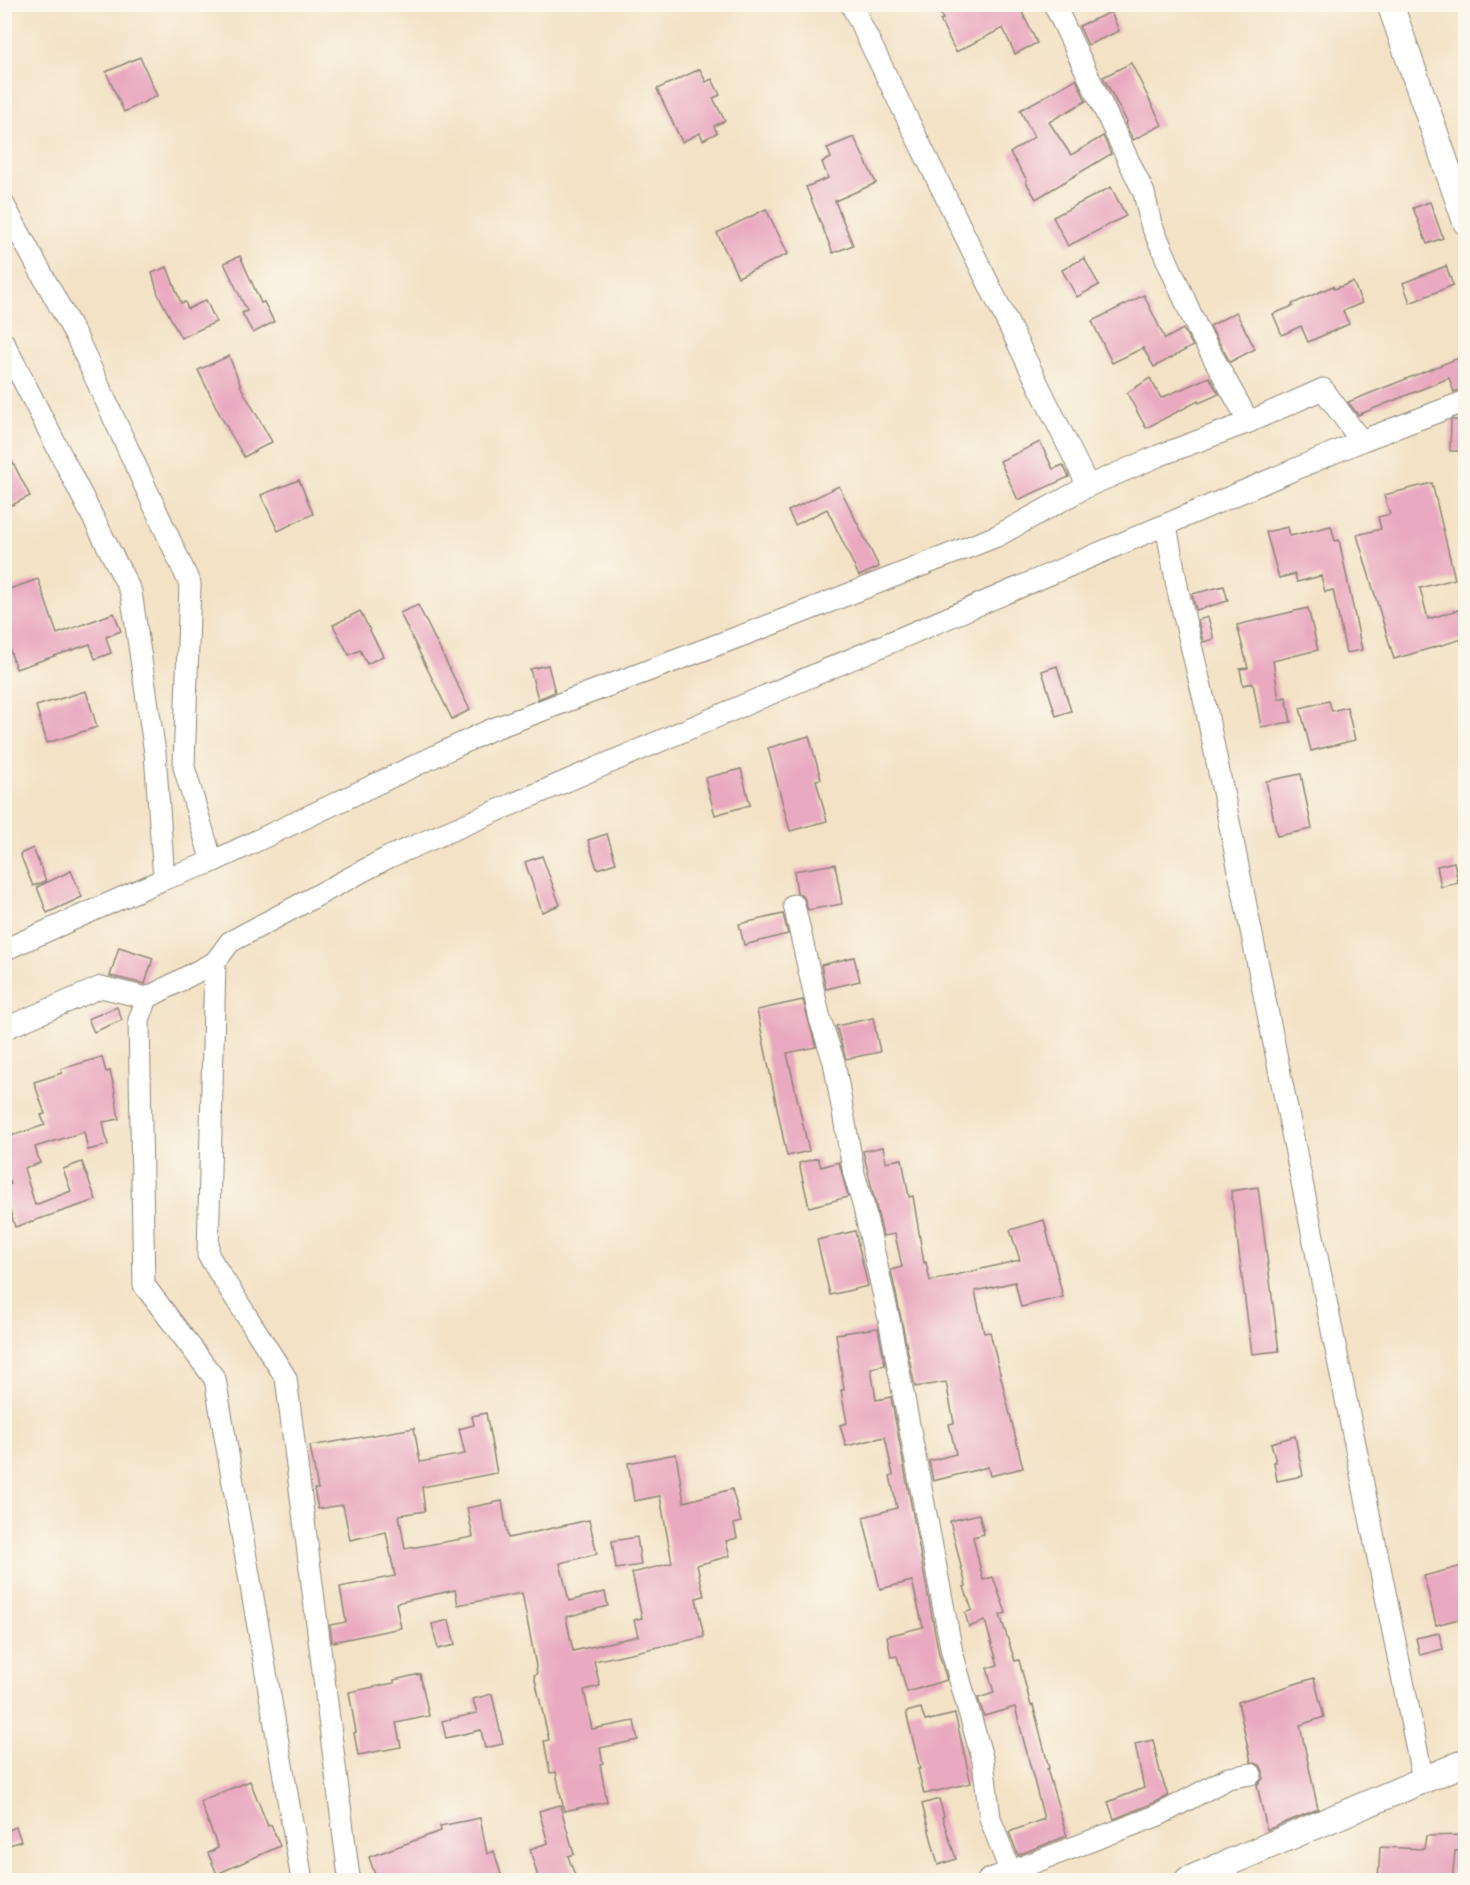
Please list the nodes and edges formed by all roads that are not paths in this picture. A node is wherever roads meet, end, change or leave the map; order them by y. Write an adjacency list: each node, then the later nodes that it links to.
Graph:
1 (851, 4): 10 (street)
2 (1054, 4): 8 (street)
3 (1390, 4): 5 (street)
4 (4, 205): 12 (street)
5 (1463, 208)
6 (4, 343): 13 (street)
7 (1466, 401): 9 (street)
8 (1249, 422): 9 (street); 10 (street)
9 (1360, 441): 11 (street)
10 (1088, 486): 12 (street)
11 (1166, 525): 16 (street); 21 (street)
12 (212, 862): 13 (street)
13 (164, 879): 15 (street)
14 (794, 905): 22 (street)
15 (4, 950)
16 (215, 962): 17 (street); 24 (street)
17 (147, 998): 18 (street); 23 (street)
18 (4, 1029)
19 (1466, 1762): 21 (street)
20 (1251, 1773): 22 (street)
21 (1423, 1780): 26 (street)
22 (1010, 1871): 25 (street)
23 (302, 1881)
24 (351, 1881)
25 (988, 1881)
26 (1188, 1881)

